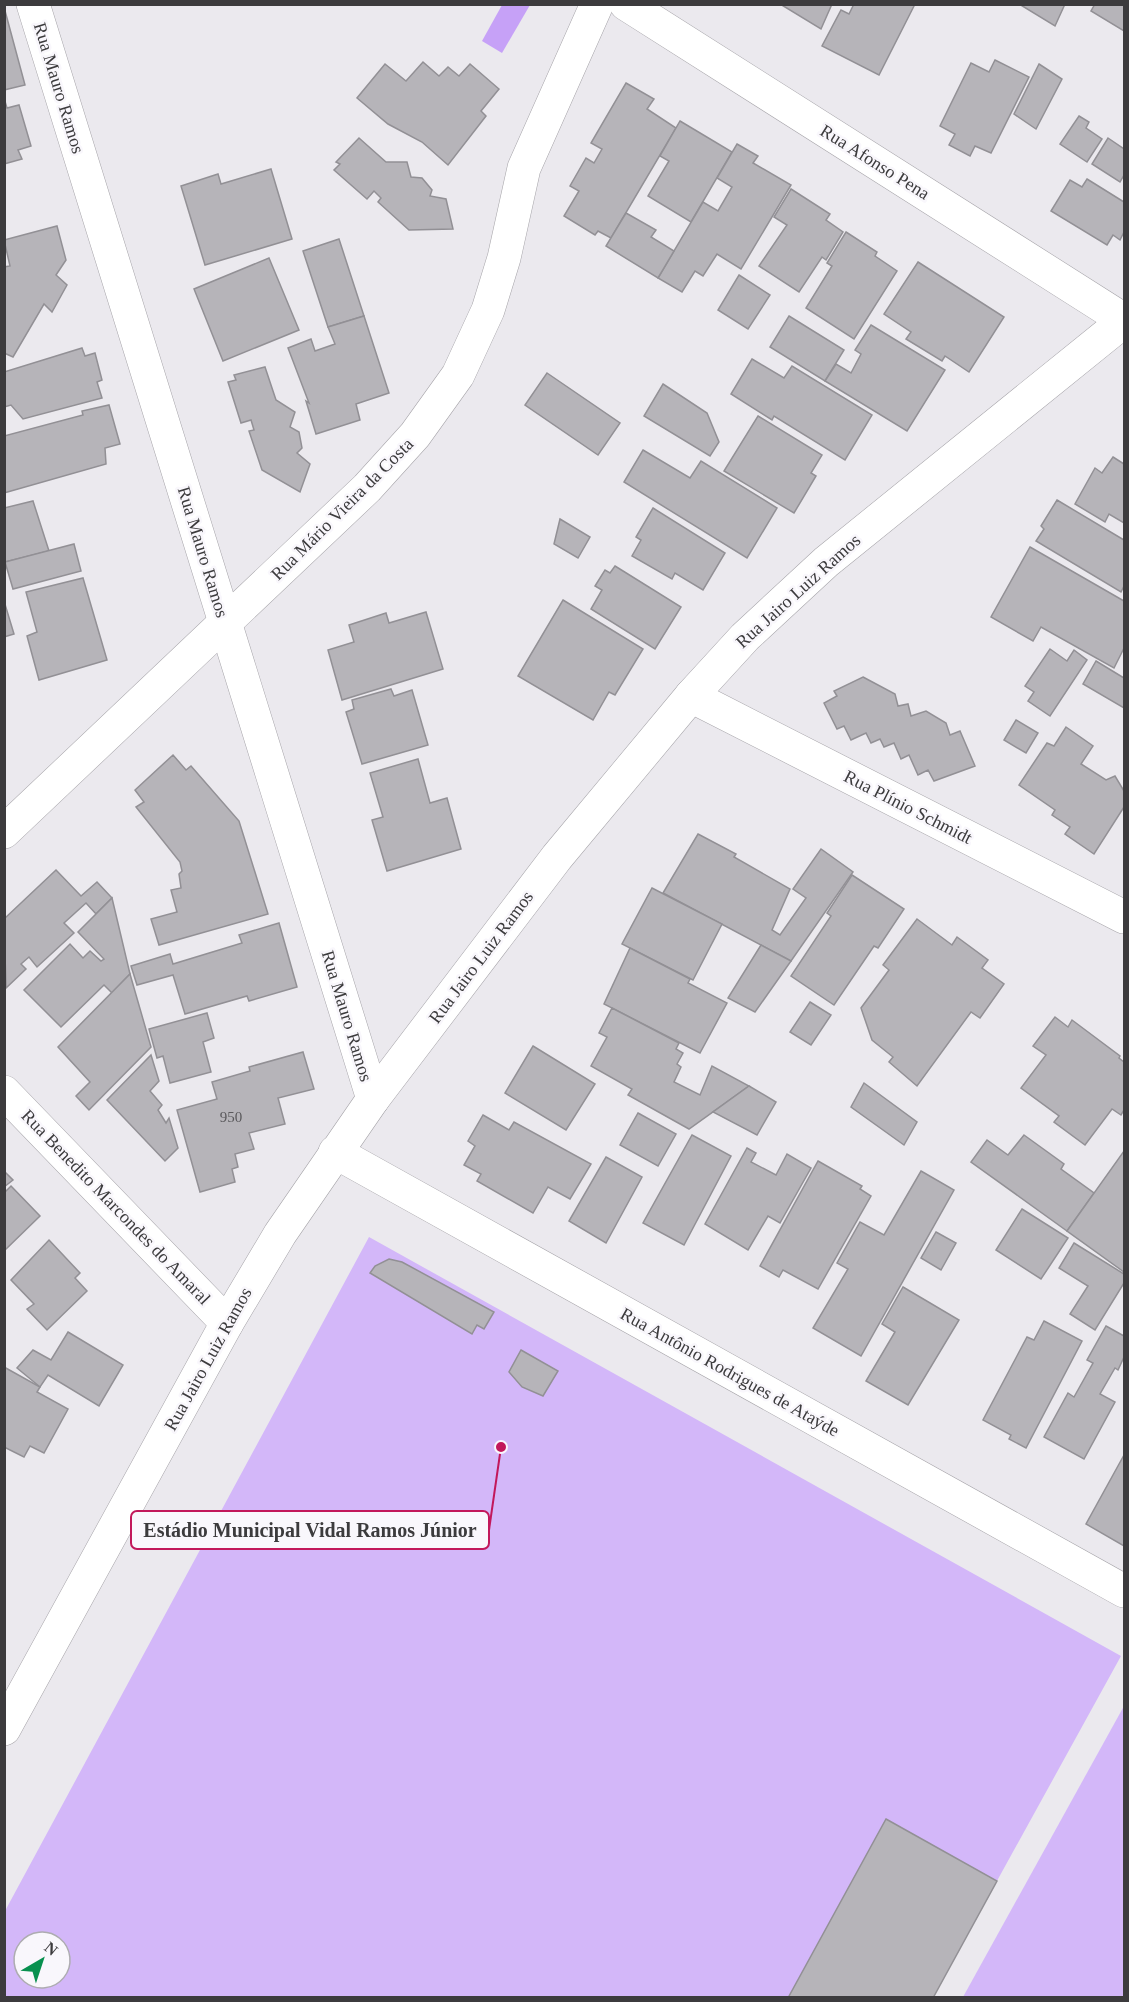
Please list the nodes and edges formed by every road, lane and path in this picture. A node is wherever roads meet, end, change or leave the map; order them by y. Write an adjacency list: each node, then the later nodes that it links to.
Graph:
1 (33, 4): 5 (street, Rua Mauro Ramos)
2 (597, 4): 5 (street, Rua Mário Vieira da Costa)
3 (626, 4): 4 (street, Rua Afonso Pena)
4 (1125, 320): 6 (street, Rua Jairo Luiz Ramos)
5 (225, 624): 7 (street, Rua Mário Vieira da Costa); 10 (street, Rua Mauro Ramos)
6 (691, 696): 8 (street, Rua Plínio Schmidt); 10 (street, Rua Jairo Luiz Ramos)
7 (4, 832)
8 (1125, 917)
9 (4, 1092): 12 (street, Rua Benedito Marcondes do Amaral)
10 (373, 1099): 11 (street, Rua Jairo Luiz Ramos)
11 (334, 1152): 12 (street, Rua Jairo Luiz Ramos); 13 (street, Rua Antônio Rodrigues de Ataýde)
12 (227, 1323): 14 (street, Rua Jairo Luiz Ramos)
13 (1125, 1591)
14 (14, 1690): 15 (street, Rua Jairo Luiz Ramos)
15 (4, 1730)

